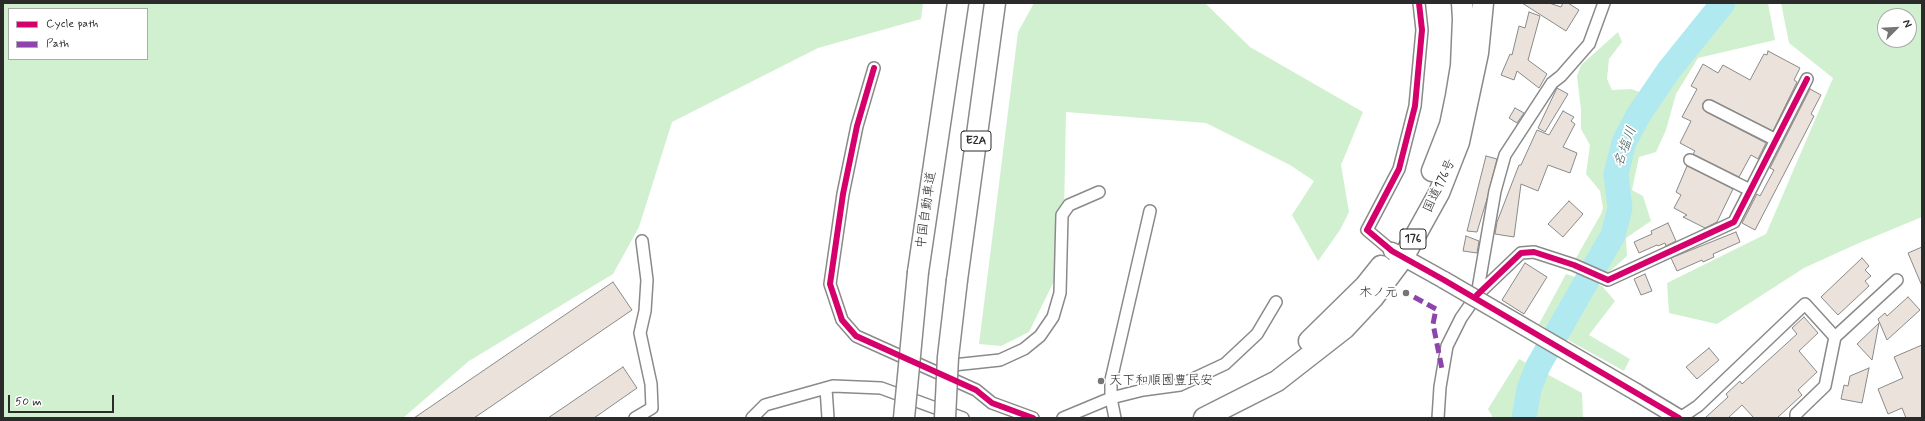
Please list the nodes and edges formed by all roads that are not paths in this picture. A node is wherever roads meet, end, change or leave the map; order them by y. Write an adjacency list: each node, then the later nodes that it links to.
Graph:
1 (958, 3): 27 (highway, 中国自動車道, bridge)
2 (995, 3): 28 (highway, E2A, bridge)
3 (1419, 3): 16 (street)
4 (1462, 3): 16 (highway, 国道176号 / 176)
5 (1483, 3): 16 (highway, 国道176号 / 176)
6 (1604, 3): 18 (street)
7 (874, 68): 21 (street)
8 (1807, 79): 10 (street)
9 (1709, 106): 10 (street)
10 (1776, 140): 12 (street)
11 (1690, 160): 12 (street)
12 (1750, 190): 18 (street)
13 (1099, 192): 21 (street)
14 (1150, 211): 23 (street)
15 (642, 241): 24 (street)
16 (1398, 255): 33 (highway, 国道176号 / 176); 35 (street, bridge)
17 (1897, 280): 20 (street)
18 (1477, 295): 34 (street)
19 (1276, 302): 23 (street)
20 (1835, 337): 35 (street); 36 (street)
21 (926, 368): 30 (street)
22 (826, 388): 25 (street); 26 (street); 29 (street)
23 (1111, 398): 31 (street); 32 (street)
24 (635, 418)
25 (752, 418)
26 (828, 418)
27 (904, 418)
28 (945, 418)
29 (963, 418)
30 (1033, 418)
31 (1063, 418)
32 (1115, 418)
33 (1204, 418)
34 (1438, 418)
35 (1679, 418)
36 (1796, 418)

